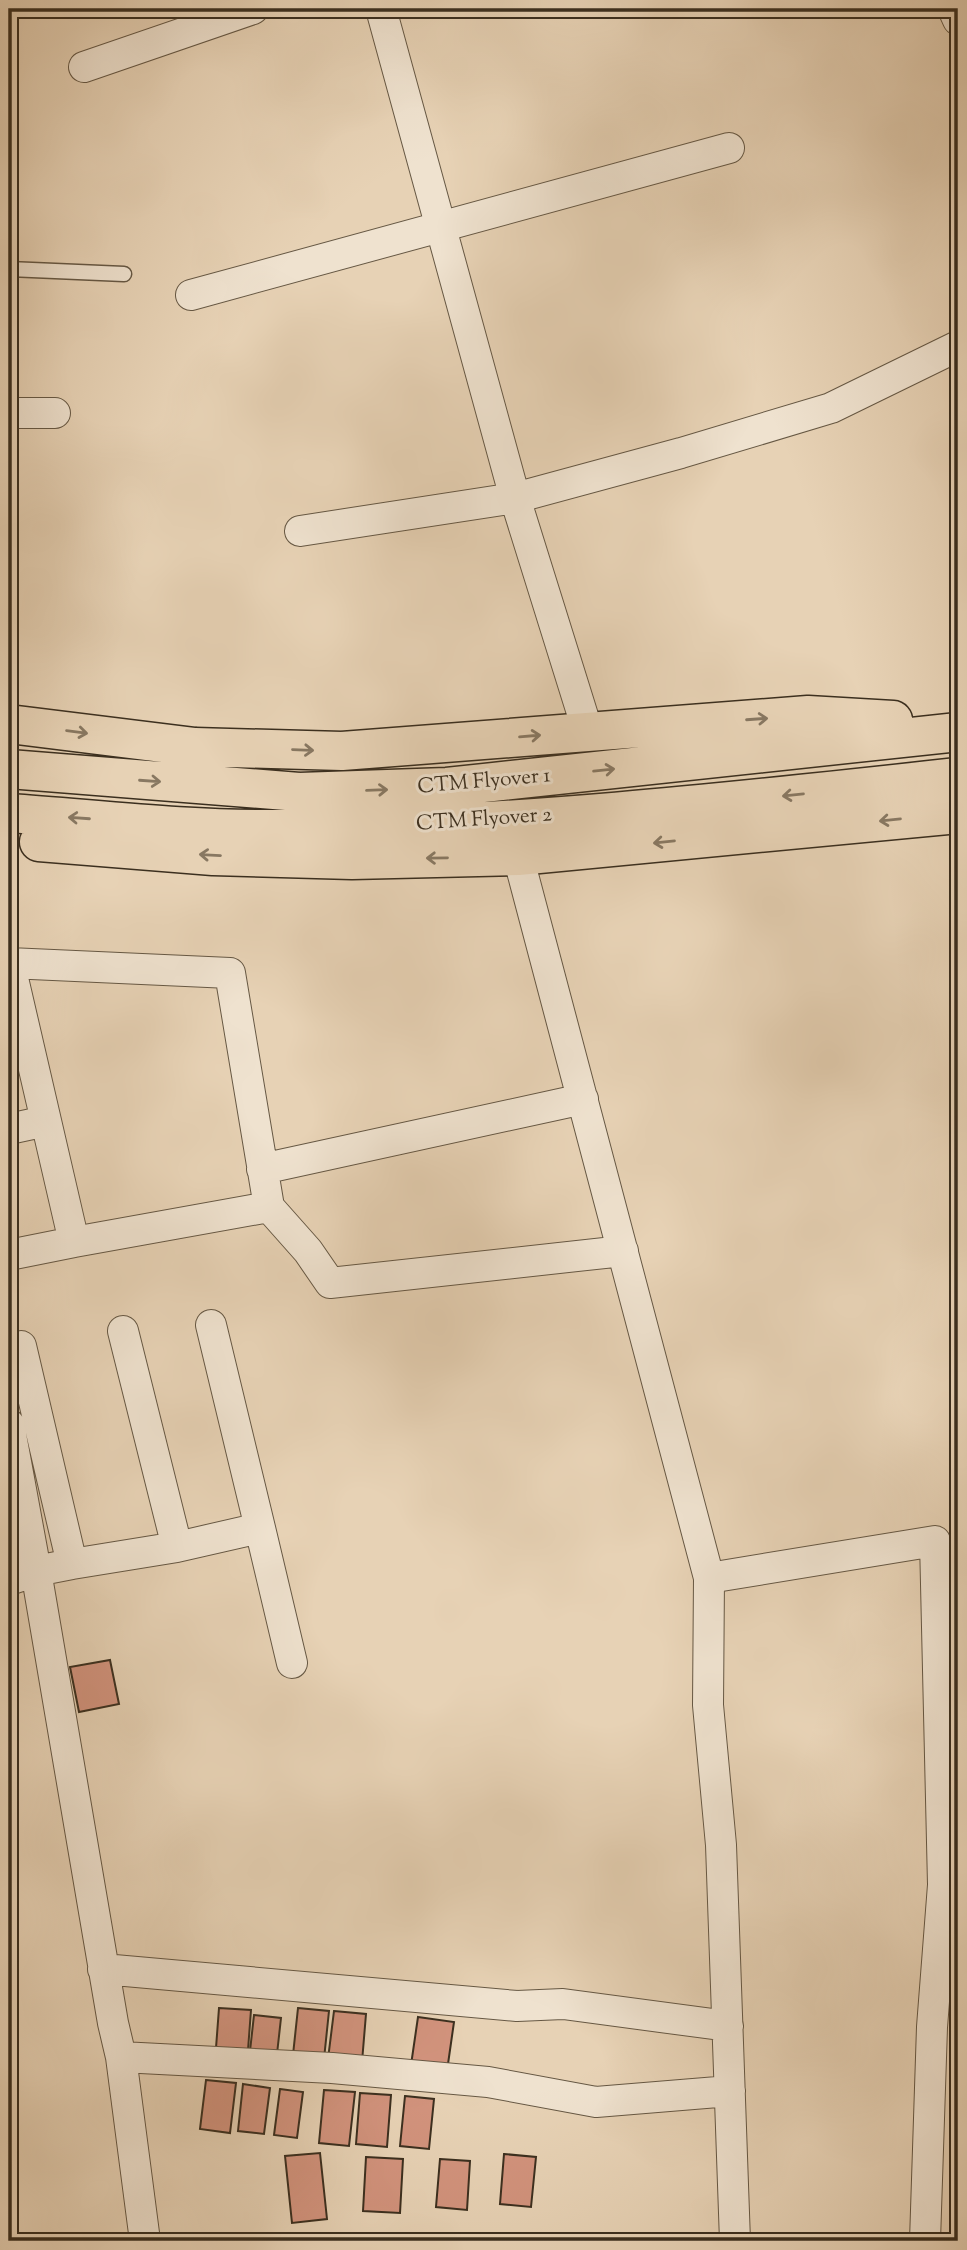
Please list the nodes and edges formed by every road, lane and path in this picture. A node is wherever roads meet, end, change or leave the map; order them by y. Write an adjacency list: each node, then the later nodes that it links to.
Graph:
1 (253, 9): 5 (street)
2 (381, 9): 7 (street)
3 (953, 9): 4 (street)
4 (958, 20)
5 (84, 67)
6 (729, 148): 7 (street)
7 (441, 227): 10 (street); 14 (street)
8 (9, 269): 9 (lane)
9 (124, 274)
10 (191, 295)
11 (958, 346): 14 (street)
12 (9, 413): 13 (street)
13 (55, 413)
14 (515, 498): 15 (street); 18 (street)
15 (300, 531)
16 (9, 724): 18 (main road, one-way to 18)
17 (958, 725): 18 (main road, one-way to 17)
18 (588, 732)
19 (958, 732): 20 (main road, CTM Flyover 1, one-way to 19)
20 (9, 769)
21 (958, 777): 22 (main road, CTM Flyover 2, one-way to 22)
22 (9, 813)
23 (958, 814): 25 (main road, one-way to 25)
24 (9, 840): 25 (main road, one-way to 24)
25 (518, 856): 28 (street)
26 (9, 962): 27 (street); 31 (street)
27 (15, 1014): 29 (street)
28 (583, 1099): 31 (street); 34 (street)
29 (46, 1121): 30 (street); 33 (street)
30 (9, 1129)
31 (262, 1169): 32 (street)
32 (269, 1207): 33 (street); 34 (street)
33 (74, 1241): 35 (street)
34 (623, 1251): 44 (street)
35 (9, 1255)
36 (211, 1325): 40 (street)
37 (123, 1332): 41 (street)
38 (21, 1346): 42 (street)
39 (9, 1424): 43 (street)
40 (260, 1528): 41 (street); 46 (street)
41 (177, 1547): 42 (street)
42 (72, 1564): 43 (street)
43 (23, 1575): 48 (street)
44 (709, 1578): 45 (street); 49 (street)
45 (947, 1588): 47 (street)
46 (292, 1663)
47 (951, 1884): 54 (street)
48 (103, 1969): 49 (street); 50 (street)
49 (728, 2026): 51 (street)
50 (121, 2057): 51 (street); 52 (street)
51 (730, 2091): 53 (street)
52 (145, 2241)
53 (735, 2241)
54 (925, 2241)

